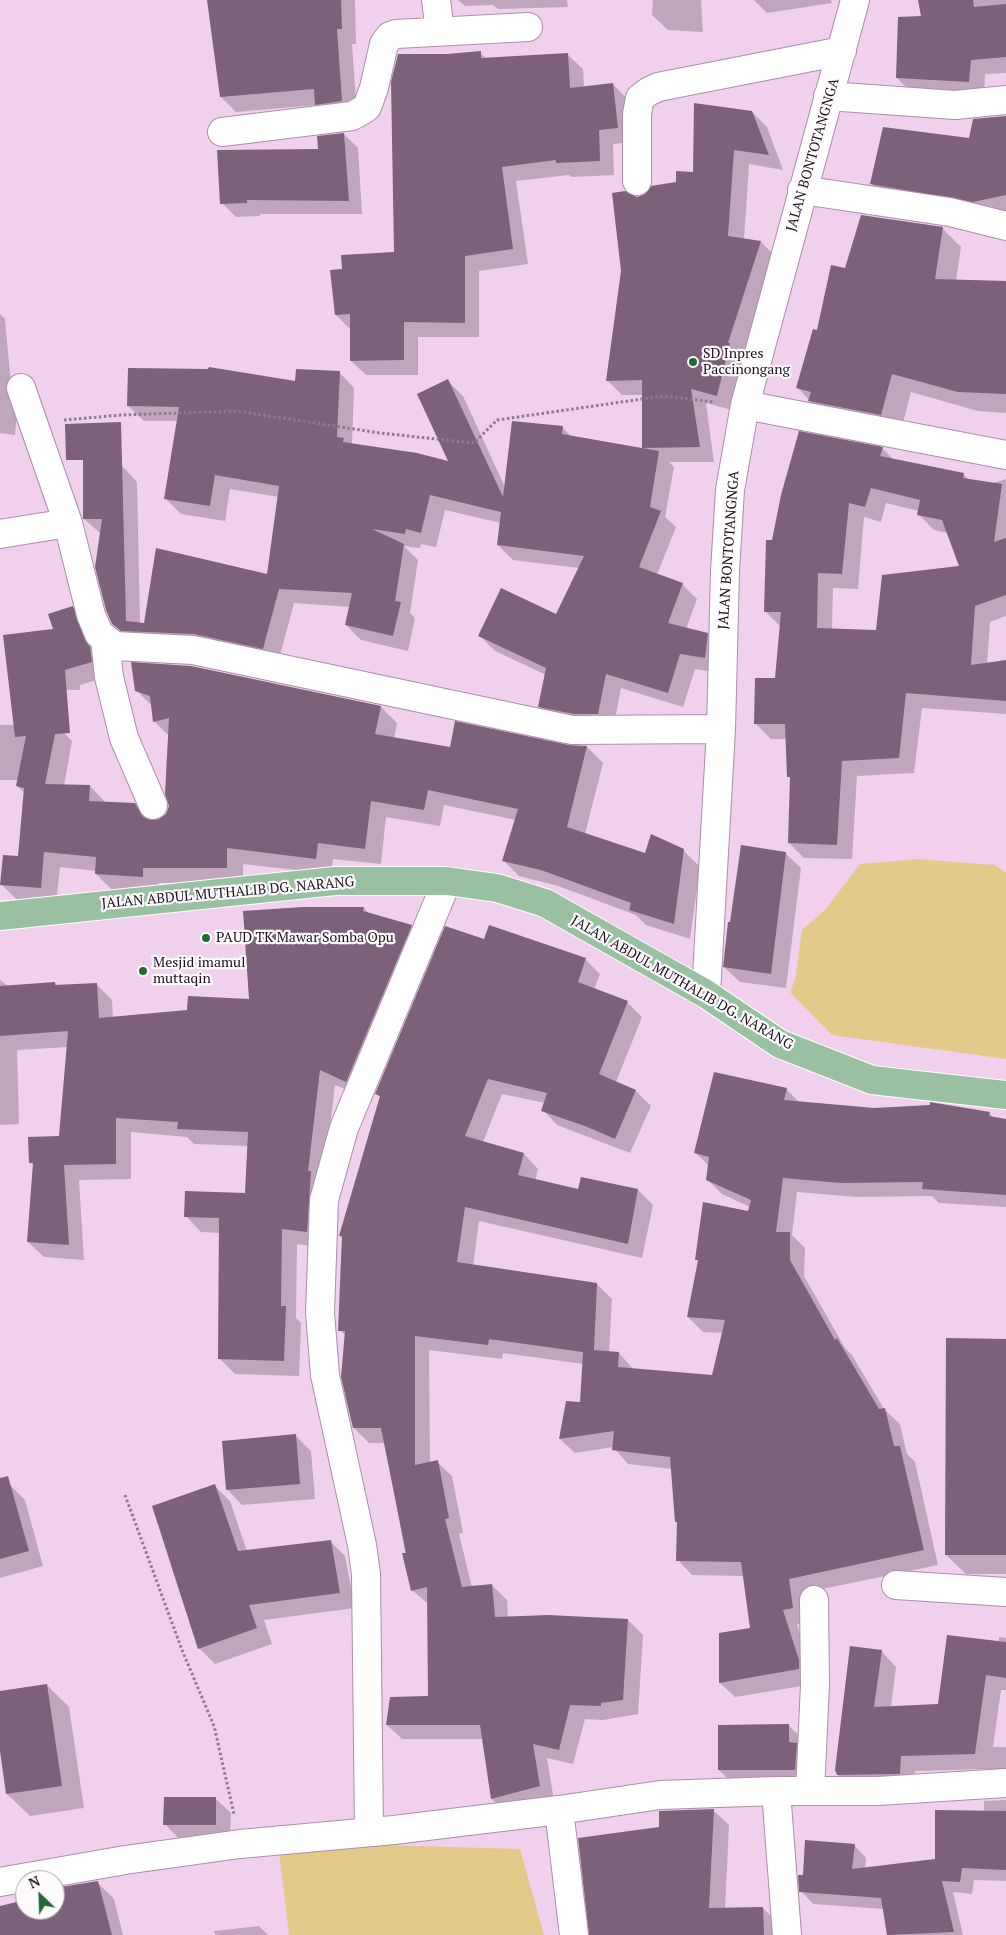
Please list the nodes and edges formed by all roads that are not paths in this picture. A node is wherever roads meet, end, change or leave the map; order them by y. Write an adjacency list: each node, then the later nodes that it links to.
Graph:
1 (436, 0): 4 (street)
2 (855, 0): 5 (street, JALAN BONTOTANGNGA)
3 (528, 27): 4 (street)
4 (440, 31): 8 (street)
5 (842, 51): 6 (street, JALAN BONTOTANGNGA); 9 (street)
6 (828, 96): 7 (street); 10 (street, JALAN BONTOTANGNGA)
7 (1006, 100)
8 (222, 132)
9 (637, 181)
10 (802, 190): 11 (street); 13 (street, JALAN BONTOTANGNGA)
11 (1006, 226)
12 (21, 388): 15 (street)
13 (745, 405): 14 (street); 18 (street, JALAN BONTOTANGNGA)
14 (1006, 455)
15 (68, 523): 16 (street); 17 (street)
16 (0, 534)
17 (105, 639): 18 (street); 19 (street)
18 (721, 729): 22 (street, JALAN BONTOTANGNGA)
19 (153, 805)
20 (447, 881): 21 (main road, JALAN ABDUL MUTHALIB DG. NARANG); 22 (main road, JALAN ABDUL MUTHALIB DG. NARANG); 31 (street)
21 (0, 916)
22 (706, 994): 23 (main road, JALAN ABDUL MUTHALIB DG. NARANG)
23 (1006, 1095)
24 (896, 1585): 25 (street)
25 (1006, 1592)
26 (814, 1600): 28 (street)
27 (1006, 1783): 28 (street)
28 (810, 1791): 29 (street)
29 (776, 1792): 30 (street); 34 (street)
30 (559, 1810): 31 (street); 33 (street)
31 (369, 1832): 32 (street)
32 (0, 1882)
33 (574, 1935)
34 (788, 1935)

